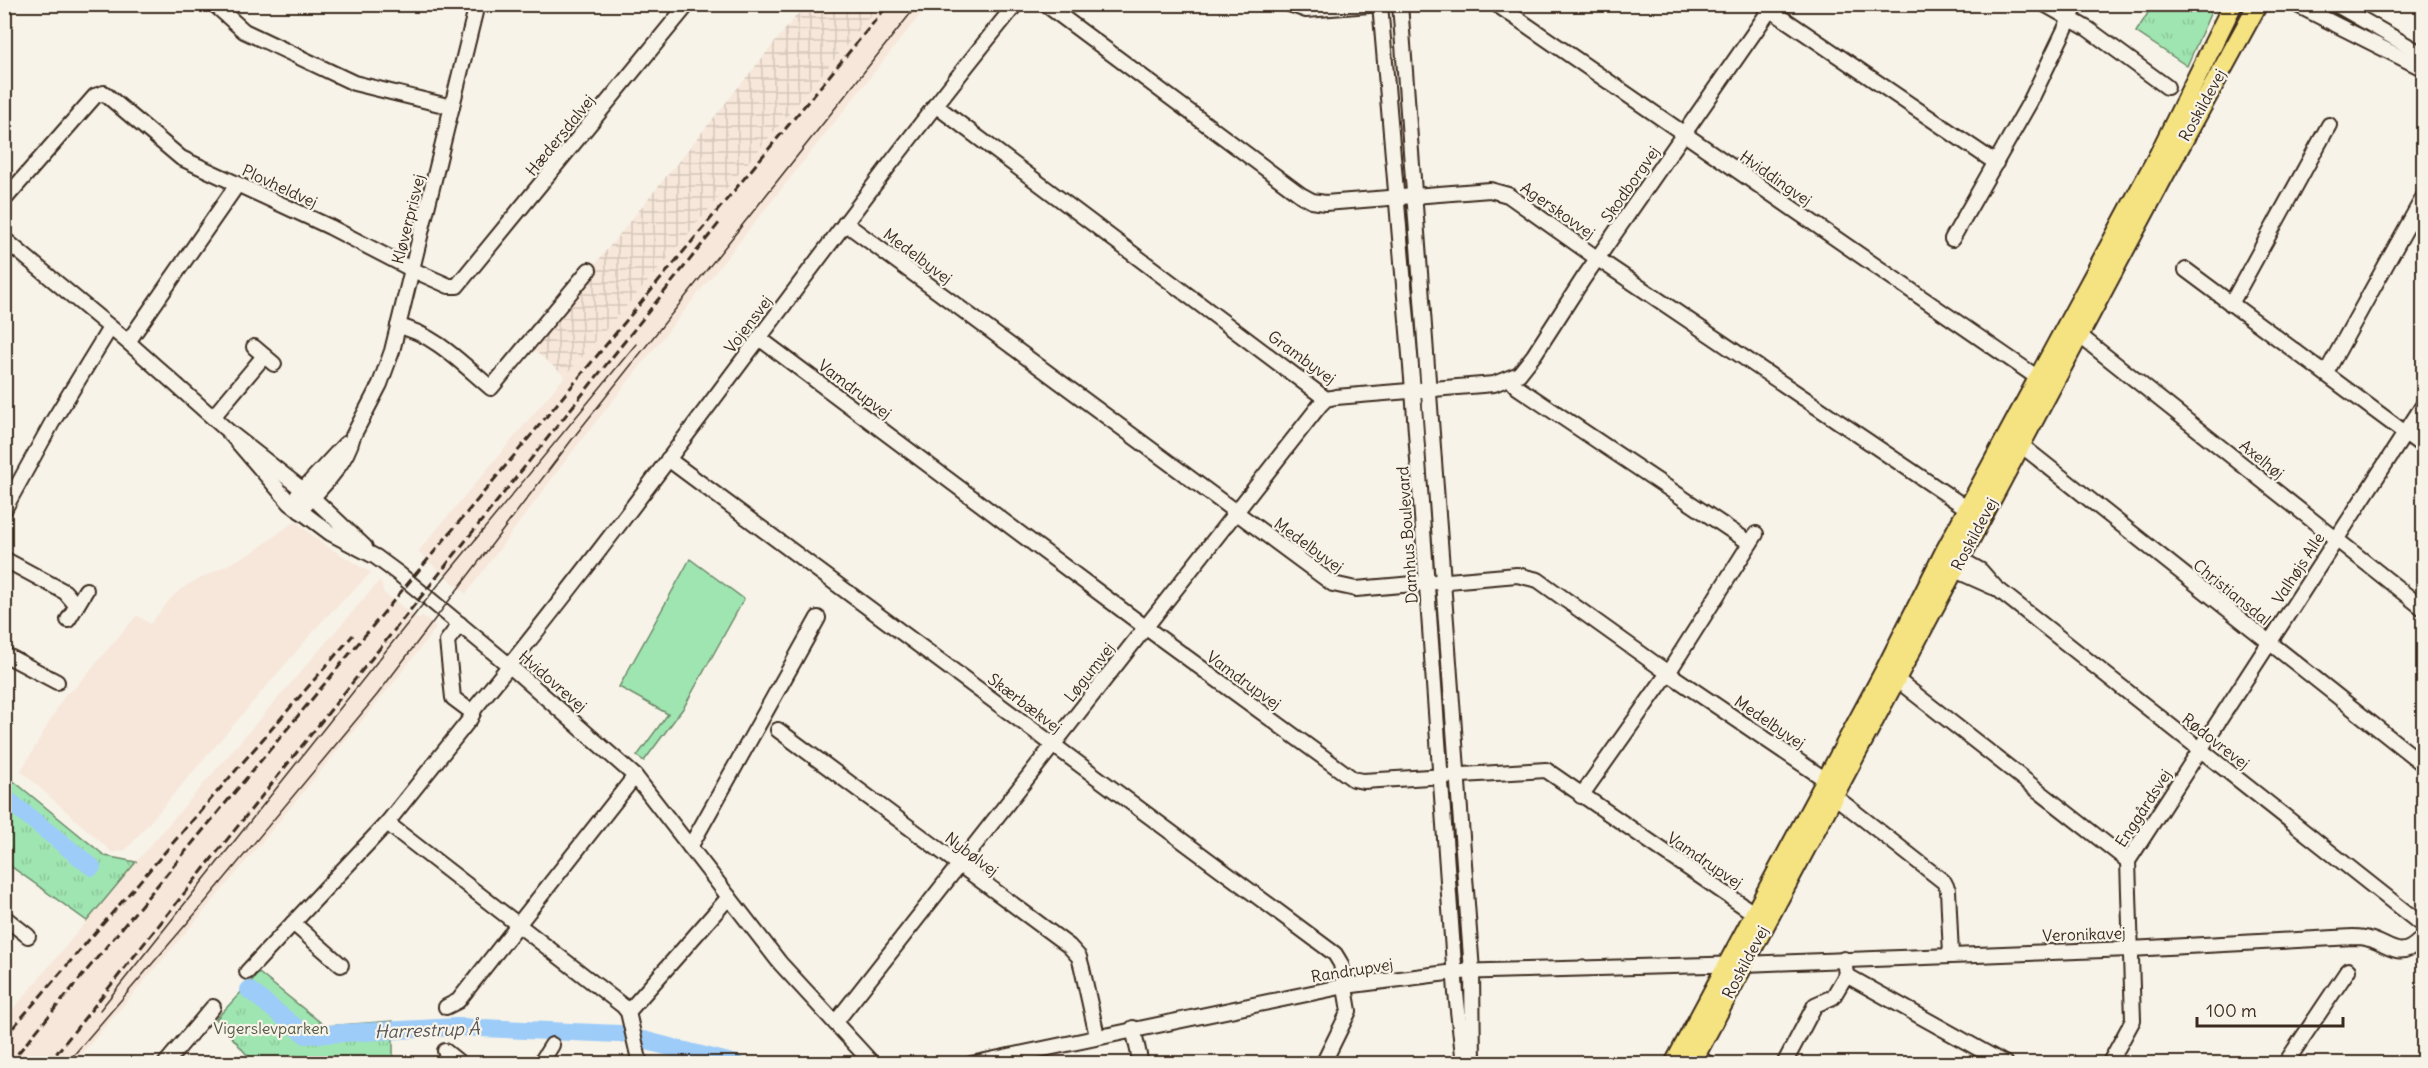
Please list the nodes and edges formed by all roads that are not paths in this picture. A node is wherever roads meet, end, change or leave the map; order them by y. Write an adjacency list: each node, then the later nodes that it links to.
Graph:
1 (214, 4): 22 (street)
2 (477, 4): 22 (street, Kløverprisvej)
3 (688, 4): 38 (street, Hædersdalvej)
4 (1016, 4): 21 (street, Vojensvej)
5 (1045, 4): 28 (street, Agerskovvej)
6 (1289, 4): 15 (street)
7 (1400, 4): 29 (street, Damhus Boulevard)
8 (1496, 4): 24 (street, Hviddingvej)
9 (2044, 4): 17 (street)
10 (2077, 4): 17 (street)
11 (2233, 4): 47 (main road, Roskildevej)
12 (2258, 4): 42 (main road, Roskildevej)
13 (2295, 4): 19 (street)
14 (2335, 4): 18 (street)
15 (1381, 5): 28 (street, Damhus Boulevard)
16 (1768, 6): 24 (street, Skodborgvej); 25 (street)
17 (2069, 19): 20 (street); 25 (street)
18 (2424, 55)
19 (2424, 69)
20 (2167, 87)
21 (934, 105): 31 (street, Vojensvej); 51 (street, Grambyvej)
22 (452, 107): 35 (street, Kløverprisvej)
23 (2328, 126): 39 (street)
24 (1685, 135): 34 (street, Skodborgvej); 47 (street, Hviddingvej)
25 (1996, 163): 33 (street)
26 (237, 185): 30 (street, Plovheldvej); 35 (street, Plovheldvej); 44 (street)
27 (2424, 196): 46 (street)
28 (1398, 197): 29 (street, Agerskovvej); 50 (street, Damhus Boulevard)
29 (1413, 197): 34 (street, Agerskovvej); 49 (street, Damhus Boulevard)
30 (4, 200)
31 (845, 223): 43 (street, Vojensvej); 63 (street, Medelbyvej)
32 (4, 239): 41 (street, Hvidovrevej)
33 (1952, 239)
34 (1598, 259): 48 (street, Skodborgvej); 61 (street, Agerskovvej)
35 (413, 270): 38 (street, Plovheldvej); 40 (street, Kløverprisvej)
36 (589, 270): 40 (street)
37 (2186, 270): 39 (street)
38 (457, 286)
39 (2231, 304): 46 (street)
40 (398, 326): 59 (street, Kløverprisvej)
41 (110, 328): 44 (street, Hvidovrevej); 62 (street)
42 (2079, 335): 56 (main road, Roskildevej); 64 (street, Axelhøj)
43 (759, 338): 58 (street, Vojensvej); 76 (street, Vamdrupvej)
44 (128, 342): 53 (street, Hvidovrevej)
45 (264, 355): 53 (street)
46 (2326, 373): 55 (street)
47 (2038, 378): 61 (main road, Roskildevej)
48 (1510, 379): 49 (street, Grambyvej); 80 (street)
49 (1430, 388): 50 (street, Grambyvej); 68 (street, Damhus Boulevard)
50 (1413, 390): 51 (street, Grambyvej); 69 (street, Damhus Boulevard)
51 (1326, 399): 63 (street, Løgumvej)
52 (2424, 404): 55 (street, Valhøjs Alle)
53 (213, 417): 54 (street, Hvidovrevej)
54 (228, 430): 59 (street, Hvidovrevej); 60 (street, Hvidovrevej)
55 (2405, 433): 57 (street); 64 (street, Valhøjs Alle)
56 (2021, 445): 67 (main road, Roskildevej); 77 (street, Christiansdal)
57 (2424, 447)
58 (668, 459): 79 (street, Vojensvej); 85 (street, Skærbækvej)
59 (308, 493): 60 (street, Kløverprisvej); 65 (street, Hvidovrevej)
60 (295, 507): 65 (street, Hvidovrevej)
61 (1968, 509): 67 (main road, Roskildevej)
62 (4, 510)
63 (1236, 512): 69 (street, Medelbyvej); 76 (street, Løgumvej)
64 (2336, 540): 72 (street, Axelhøj); 77 (street, Valhøjs Alle)
65 (376, 557): 75 (street, Hvidovrevej)
66 (4, 559): 71 (street)
67 (1950, 561): 81 (main road, Roskildevej); 86 (street, Rødovrevej); 91 (main road, Roskildevej)
68 (1443, 582): 69 (street, Medelbyvej); 80 (street, Medelbyvej); 90 (street, Damhus Boulevard)
69 (1426, 583): 89 (street, Damhus Boulevard)
70 (86, 590): 71 (street)
71 (76, 605): 74 (street)
72 (2424, 609)
73 (818, 618): 94 (street)
74 (68, 620)
75 (460, 624): 79 (street, Hvidovrevej); 83 (street)
76 (1145, 627): 85 (street, Løgumvej); 89 (street, Vamdrupvej)
77 (2269, 643): 86 (street, Valhøjs Alle); 87 (street, Christiansdal)
78 (4, 654): 82 (street)
79 (510, 666): 83 (street, Vojensvej); 88 (street, Hvidovrevej)
80 (1668, 673): 91 (street, Medelbyvej); 92 (street)
81 (1896, 679): 91 (main road, Roskildevej); 95 (street)
82 (57, 682)
83 (473, 713): 93 (street, Vojensvej)
84 (778, 730): 96 (street, Nybølvej)
85 (1053, 745): 96 (street, Løgumvej); 115 (street, Skærbækvej)
86 (2201, 750): 95 (street, Enggårdsvej); 100 (street, Rødovrevej)
87 (2424, 765)
88 (635, 776): 94 (street, Hvidovrevej); 102 (street)
89 (1440, 776): 90 (street, Vamdrupvej); 113 (street, Damhus Boulevard)
90 (1457, 777): 92 (street, Vamdrupvej); 111 (street, Damhus Boulevard)
91 (1829, 788): 98 (main road, Roskildevej); 106 (street, Medelbyvej); 108 (main road, Roskildevej)
92 (1581, 796): 98 (street, Vamdrupvej)
93 (387, 823): 101 (street, Vojensvej); 102 (street)
94 (690, 847): 97 (street, Hvidovrevej)
95 (2128, 861): 105 (street, Enggårdsvej)
96 (960, 866): 119 (street, Løgumvej); 121 (street, Nybølvej)
97 (729, 897): 118 (street); 119 (street, Hvidovrevej)
98 (1755, 914): 108 (main road, Roskildevej)
99 (4, 917): 103 (street)
100 (2420, 919): 104 (street)
101 (293, 923): 109 (street); 112 (street, Vojensvej)
102 (518, 925): 117 (street); 118 (street)
103 (28, 936)
104 (2421, 942): 105 (street, Veronikavej)
105 (2130, 949): 106 (street, Veronikavej); 138 (street, Enggårdsvej)
106 (1951, 955): 107 (street, Veronikavej)
107 (1844, 959): 108 (street, Veronikavej); 114 (street)
108 (1737, 964): 111 (street, Randrupvej); 124 (main road, Roskildevej); 135 (main road, Roskildevej)
109 (341, 965)
110 (2348, 970): 139 (street)
111 (1472, 971): 113 (street, Randrupvej); 134 (street, Damhus Boulevard)
112 (247, 972)
113 (1455, 972): 115 (street, Randrupvej); 133 (street, Damhus Boulevard)
114 (1846, 975): 136 (street); 137 (street)
115 (1345, 986): 120 (street, Randrupvej); 132 (street, Skærbækvej)
116 (213, 1006): 125 (street)
117 (446, 1007)
118 (628, 1012): 128 (street)
119 (836, 1023): 129 (street, Hvidovrevej)
120 (1133, 1028): 121 (street, Randrupvej); 131 (street)
121 (1097, 1036): 130 (street, Randrupvej)
122 (552, 1045): 127 (street)
123 (445, 1051): 126 (street)
124 (1698, 1061)
125 (165, 1064)
126 (461, 1064)
127 (540, 1064)
128 (640, 1064)
129 (873, 1064)
130 (971, 1064)
131 (1141, 1064)
132 (1323, 1064)
133 (1464, 1064)
134 (1473, 1064)
135 (1674, 1064)
136 (1784, 1064)
137 (2006, 1064)
138 (2109, 1064)
139 (2285, 1064)

